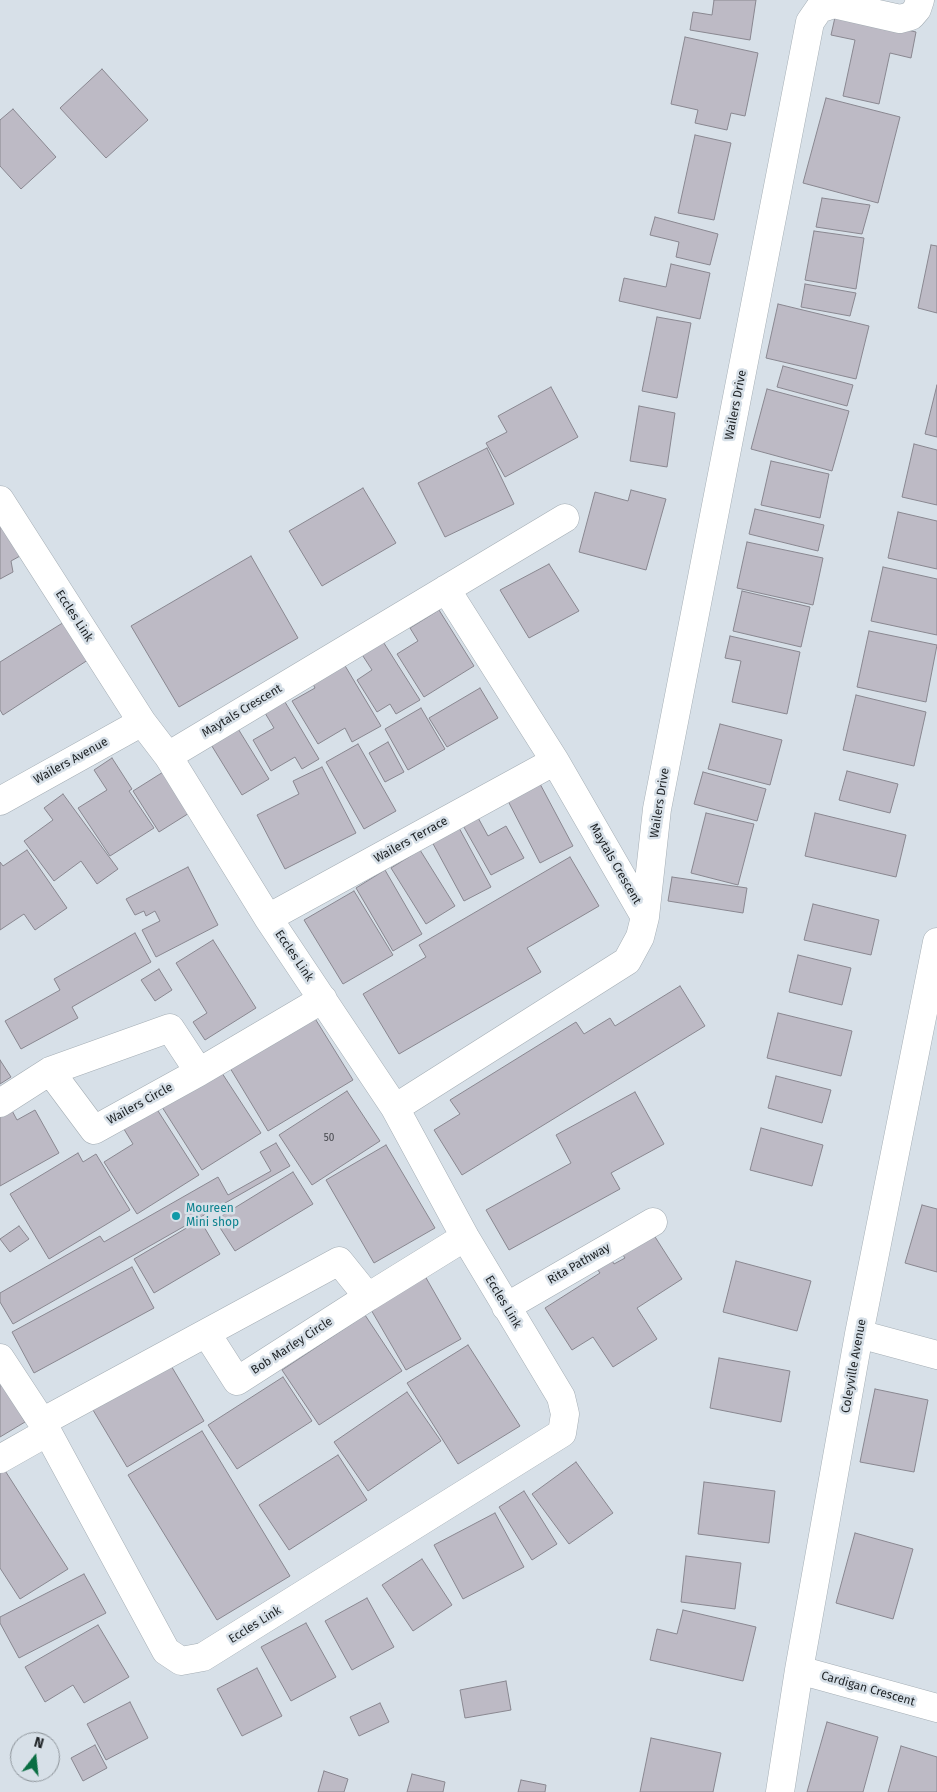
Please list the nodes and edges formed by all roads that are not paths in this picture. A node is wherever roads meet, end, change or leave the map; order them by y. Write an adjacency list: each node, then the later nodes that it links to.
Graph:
1 (920, 0): 9 (street, Wailers Drive)
2 (0, 500): 5 (street, Eccles Link)
3 (565, 518): 4 (street, Maytals Crescent)
4 (446, 590): 6 (street, Maytals Crescent); 7 (street, Maytals Crescent)
5 (142, 722): 6 (street, Eccles Link); 8 (street, Wailers Avenue)
6 (168, 756): 10 (street, Eccles Link)
7 (555, 762): 9 (street, Maytals Crescent); 10 (street, Wailers Terrace)
8 (0, 801)
9 (645, 917): 17 (street, Maytals Crescent)
10 (268, 918): 13 (street, Eccles Link)
11 (937, 942): 12 (street, Coleyville Avenue)
12 (932, 989): 23 (street, Coleyville Avenue)
13 (323, 999): 15 (street, Wailers Circle); 17 (street, Eccles Link)
14 (50, 1071): 15 (street); 15 (street, Wailers Circle); 16 (street)
15 (198, 1072)
16 (0, 1103)
17 (395, 1108): 19 (street, Eccles Link)
18 (653, 1222): 21 (street, Rita Pathway)
19 (464, 1236): 20 (street, Bob Marley Circle); 21 (street, Eccles Link)
20 (368, 1297): 22 (street); 22 (street, Bob Marley Circle)
21 (506, 1307): 26 (street, Eccles Link)
22 (207, 1334): 26 (street)
23 (859, 1334): 24 (street); 28 (street, Coleyville Avenue)
24 (937, 1355)
25 (0, 1358): 26 (street, Eccles Link)
26 (44, 1428): 27 (street)
27 (0, 1459)
28 (799, 1670): 29 (street, Cardigan Crescent); 30 (street, Coleyville Avenue)
29 (937, 1708)
30 (780, 1792)

